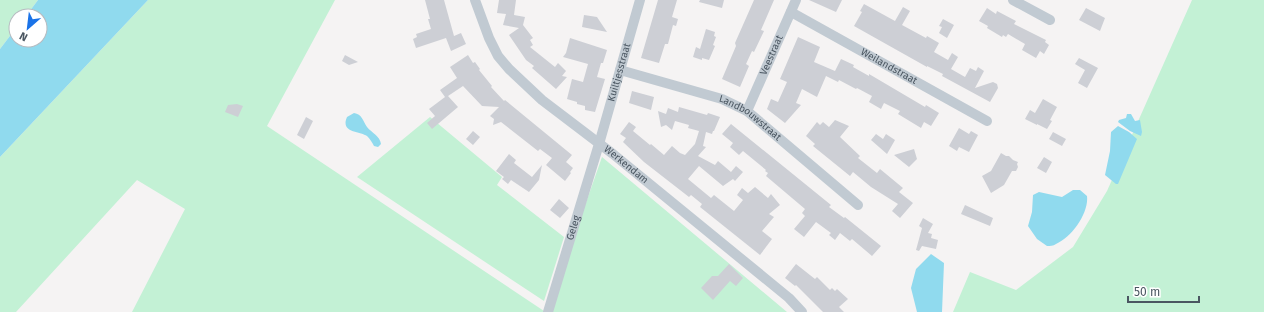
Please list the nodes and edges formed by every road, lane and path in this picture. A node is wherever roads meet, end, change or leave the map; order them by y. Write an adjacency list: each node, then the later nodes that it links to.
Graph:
1 (475, 0): 10 (street, Werkendam)
2 (640, 0): 7 (street, Kuiltjesstraat)
3 (796, 0): 5 (street, Veestraat)
4 (1013, 0): 6 (street)
5 (791, 12): 8 (street, Veestraat); 9 (street, Weilandstraat)
6 (1050, 20)
7 (620, 70): 8 (street, Landbouwstraat); 10 (street, Kuiltjesstraat)
8 (747, 111): 11 (street, Landbouwstraat)
9 (987, 121)
10 (599, 144): 12 (street, Geleg); 13 (street, Werkendam)
11 (858, 205)
12 (548, 312)
13 (802, 312)

